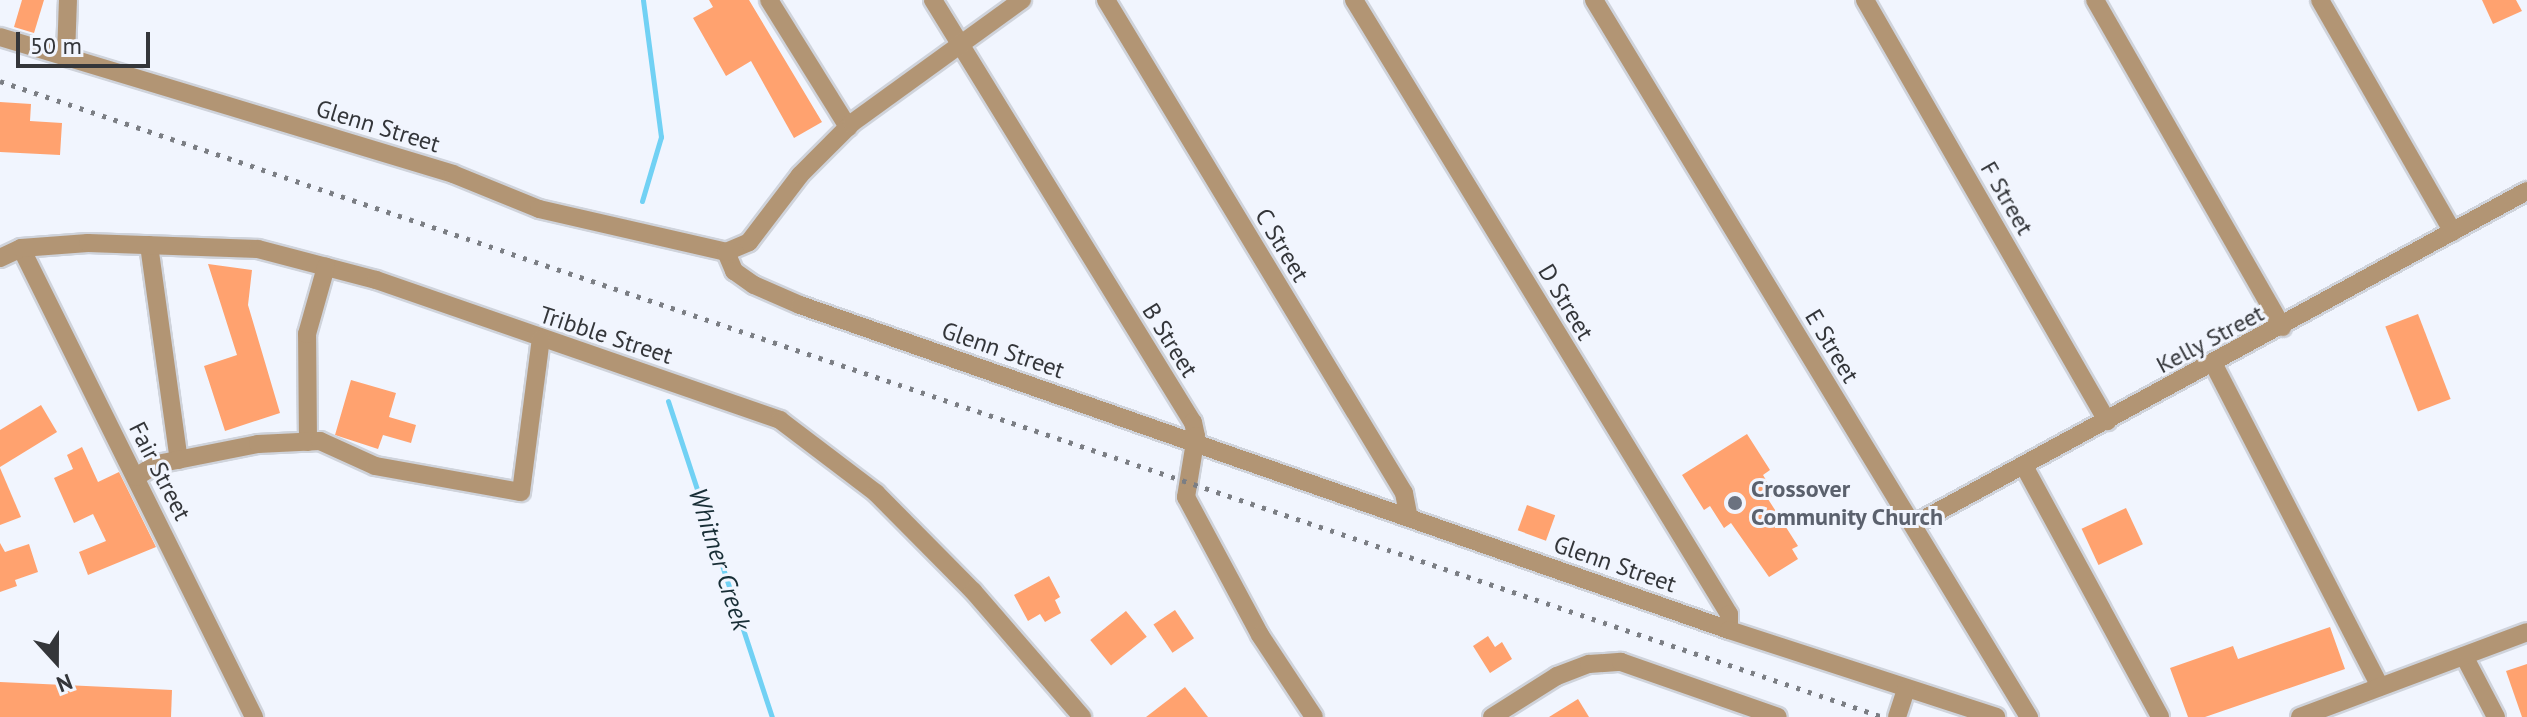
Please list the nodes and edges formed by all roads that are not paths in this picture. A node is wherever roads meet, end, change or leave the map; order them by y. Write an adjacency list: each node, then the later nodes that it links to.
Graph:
1 (68, 0): 13 (street)
2 (769, 0): 14 (street)
3 (933, 0): 12 (street, B Street)
4 (1022, 0): 12 (street)
5 (1106, 0): 31 (street, C Street)
6 (1354, 0): 33 (street, D Street)
7 (1594, 0): 32 (street, E Street)
8 (1865, 0): 25 (street, F Street)
9 (2095, 0): 22 (street)
10 (2320, 0): 16 (street)
11 (0, 37): 13 (street, Glenn Street)
12 (960, 44): 14 (street); 27 (street, B Street)
13 (66, 56): 19 (street, Glenn Street)
14 (848, 127): 19 (street)
15 (2527, 191): 16 (street, Kelly Street)
16 (2453, 232): 22 (street, Kelly Street)
17 (149, 245): 18 (street, Tribble Street); 21 (street, Tribble Street); 28 (street)
18 (21, 248): 20 (street, Tribble Street); 30 (street, Fair Street)
19 (726, 252): 27 (street, Glenn Street)
20 (0, 258)
21 (326, 267): 23 (street, Tribble Street); 26 (street)
22 (2282, 327): 24 (street, Kelly Street)
23 (541, 339): 26 (street); 39 (street, Tribble Street)
24 (2214, 365): 25 (street, Kelly Street); 36 (street)
25 (2107, 421): 29 (street, Kelly Street)
26 (308, 442): 28 (street)
27 (1195, 443): 31 (street, Glenn Street); 40 (street, B Street)
28 (179, 460): 30 (street)
29 (2024, 466): 32 (street, Kelly Street); 46 (street)
30 (136, 477): 38 (street, Fair Street)
31 (1409, 518): 33 (street, Glenn Street)
32 (1913, 525): 45 (street, E Street)
33 (1729, 630): 37 (street, Glenn Street)
34 (2527, 632): 35 (street)
35 (2464, 656): 36 (street); 48 (street)
36 (2380, 687): 47 (street)
37 (1906, 689): 43 (street); 44 (street, Glenn Street)
38 (254, 717)
39 (1082, 717)
40 (1314, 717)
41 (1492, 717): 42 (street)
42 (1778, 717)
43 (1897, 717)
44 (1996, 717)
45 (2029, 717)
46 (2160, 717)
47 (2300, 717)
48 (2496, 717)

